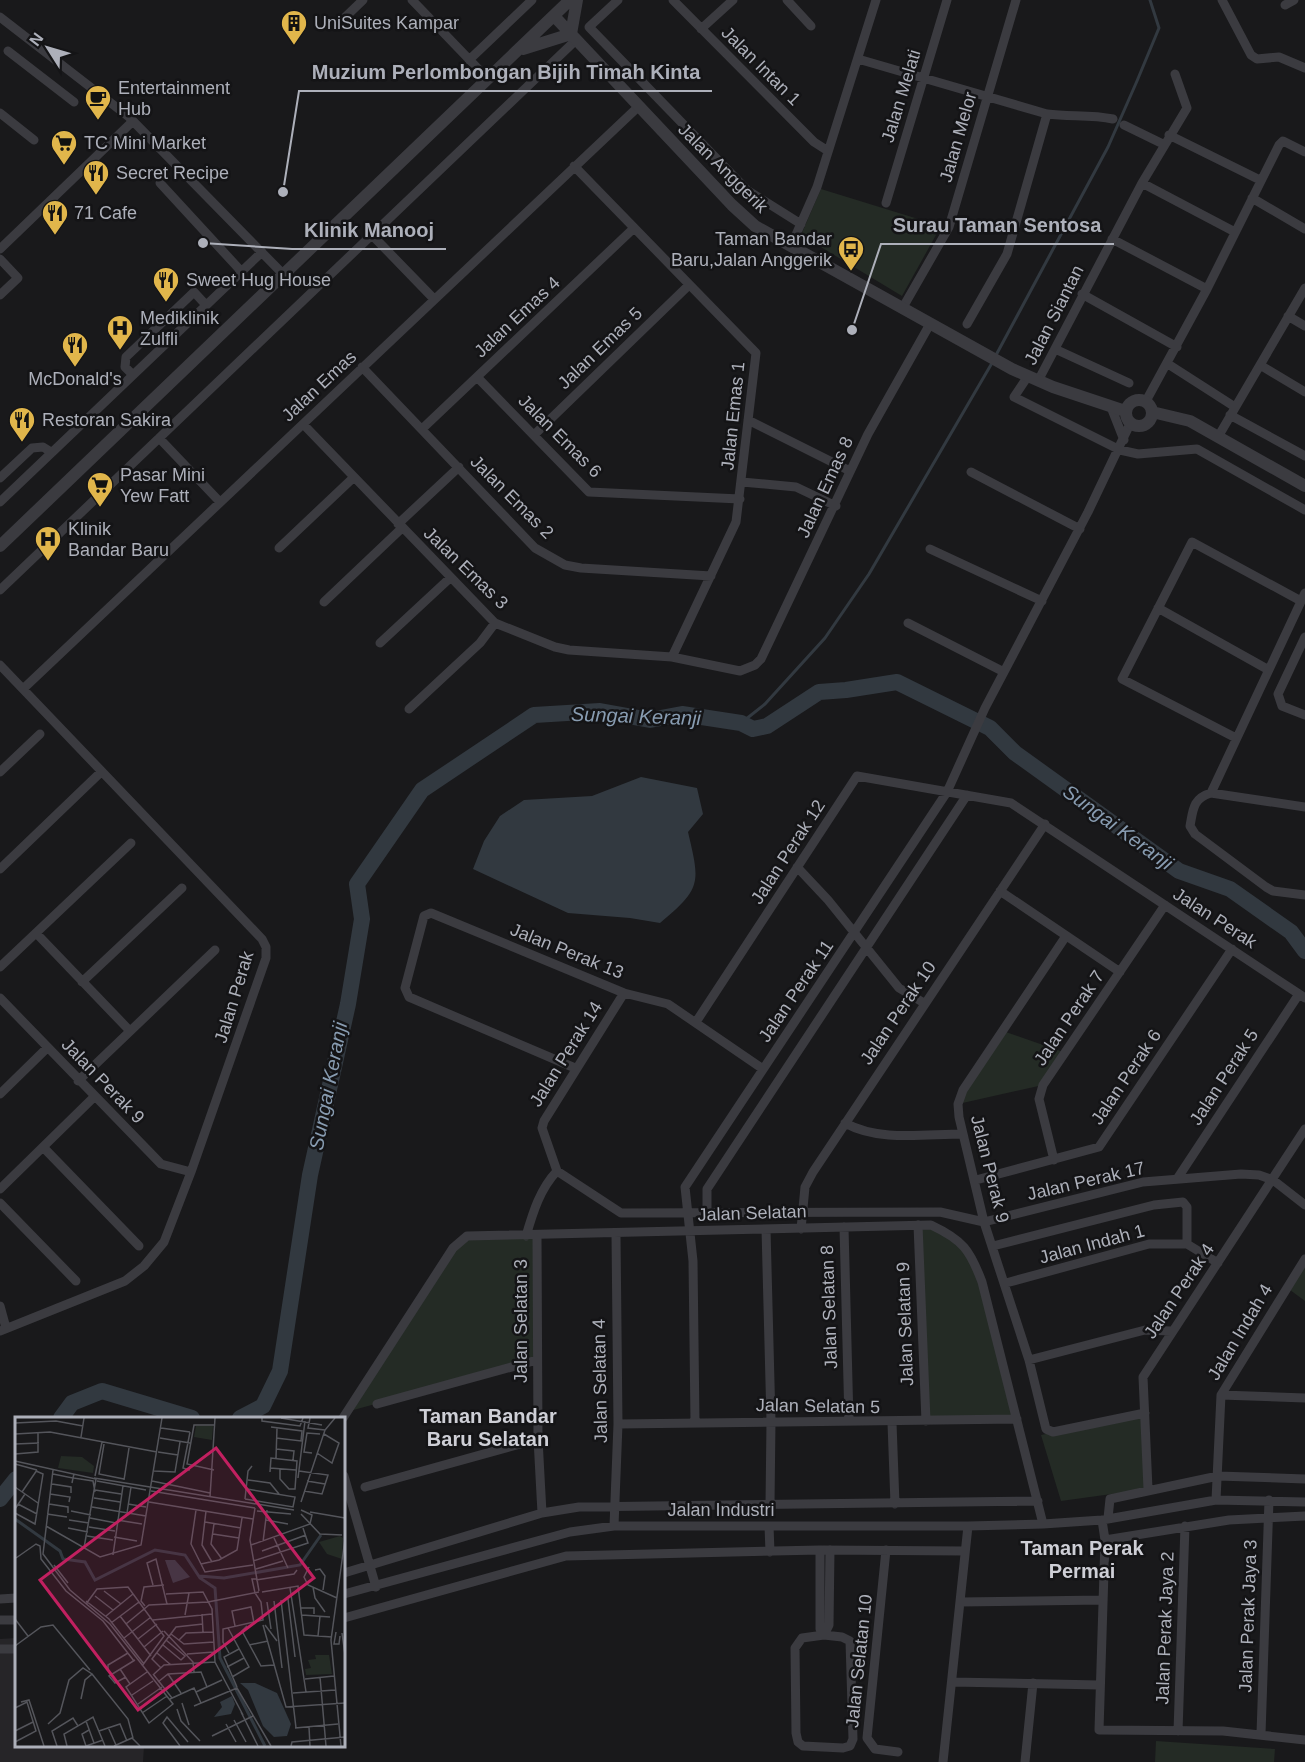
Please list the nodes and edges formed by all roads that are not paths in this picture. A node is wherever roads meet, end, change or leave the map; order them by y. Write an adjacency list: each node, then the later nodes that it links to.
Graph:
1 (363, 0): 16 (street)
2 (414, 0): 23 (street)
3 (532, 0): 23 (street)
4 (570, 0): 15 (street)
5 (577, 0): 19 (street)
6 (618, 0): 33 (street)
7 (673, 0): 18 (street, Jalan Intan 1)
8 (733, 0): 18 (street)
9 (787, 0): 17 (street)
10 (876, 0): 22 (street)
11 (947, 0): 26 (street, Jalan Melati)
12 (1016, 0): 28 (street, Jalan Melor)
13 (1222, 0): 24 (street)
14 (0, 16): 35 (street)
15 (554, 16): 19 (street, Jalan Anggerik); 21 (street)
16 (337, 25)
17 (811, 26)
18 (701, 29): 41 (street, Jalan Intan 1)
19 (573, 37): 21 (street); 30 (street, Jalan Anggerik); 53 (street)
20 (8, 51): 29 (street)
21 (516, 51): 27 (street)
22 (858, 58): 26 (street); 41 (street)
23 (469, 60): 27 (street)
24 (1305, 68)
25 (1174, 74): 38 (street, Jalan Siantan)
26 (923, 78): 28 (street); 48 (street, Jalan Melati)
27 (488, 79): 60 (street)
28 (987, 97): 32 (street); 68 (street, Jalan Melor)
29 (74, 102)
30 (638, 107): 37 (street, Jalan Anggerik); 43 (street, Jalan Emas)
31 (0, 113): 39 (street)
32 (1047, 114): 34 (street); 71 (street)
33 (674, 117): 37 (street); 49 (street)
34 (1113, 119)
35 (133, 121): 56 (street); 57 (street)
36 (1124, 125): 40 (street)
37 (660, 130): 55 (street, Jalan Anggerik)
38 (1169, 135): 40 (street, Jalan Siantan); 44 (street)
39 (34, 140)
40 (1163, 144): 46 (street, Jalan Siantan)
41 (828, 151): 49 (street)
42 (1305, 152): 44 (street)
43 (574, 166): 50 (street, Jalan Emas 1); 66 (street, Jalan Emas)
44 (1260, 180): 47 (street)
45 (160, 183): 59 (street)
46 (1142, 183): 52 (street); 54 (street, Jalan Siantan)
47 (1252, 198): 51 (street); 52 (street)
48 (886, 202)
49 (801, 224): 55 (street)
50 (634, 228): 61 (street, Jalan Emas 1); 79 (street, Jalan Emas 4)
51 (1305, 230)
52 (1235, 232): 63 (street)
53 (371, 234): 66 (street); 93 (street)
54 (1112, 238): 63 (street); 64 (street, Jalan Siantan)
55 (791, 246): 68 (street, Jalan Anggerik)
56 (0, 249)
57 (262, 252): 59 (street); 60 (street)
58 (0, 259): 65 (street)
59 (241, 271): 67 (street)
60 (283, 274): 113 (street)
61 (689, 285): 87 (street, Jalan Emas 1); 91 (street, Jalan Emas 5)
62 (1305, 288): 69 (street)
63 (1207, 289): 73 (street)
64 (1082, 294): 73 (street); 74 (street, Jalan Siantan)
65 (0, 295)
66 (434, 299): 77 (street, Jalan Emas)
67 (206, 305): 78 (street); 78 (street)
68 (902, 309): 70 (street, Jalan Anggerik)
69 (1288, 316): 72 (street); 76 (street)
70 (930, 324): 80 (street, Jalan Anggerik); 99 (street, Jalan Emas 8)
71 (967, 324)
72 (1305, 326)
73 (1177, 347): 75 (street)
74 (1054, 349): 80 (street, Jalan Siantan); 81 (street)
75 (1168, 364): 83 (street); 86 (street)
76 (1260, 365): 82 (street); 86 (street)
77 (362, 367): 88 (street, Jalan Emas); 90 (street, Jalan Emas 2)
78 (133, 375): 95 (street)
79 (477, 376): 90 (street, Jalan Emas 4); 91 (street, Jalan Emas 6)
80 (1033, 379): 84 (street, Jalan Anggerik); 94 (street, Jalan Siantan)
81 (1129, 383)
82 (1305, 392)
83 (1149, 406): 85 (street); 89 (street); 92 (street)
84 (1110, 407): 85 (street, Jalan Anggerik); 94 (street)
85 (1125, 411): 89 (street)
86 (1233, 411): 92 (street); 96 (street)
87 (748, 420): 99 (street); 103 (street, Jalan Emas 1)
88 (303, 424): 102 (street, Jalan Emas 3); 108 (street, Jalan Emas)
89 (1130, 424): 94 (street, Jalan Perak 11)
90 (422, 429): 97 (street, Jalan Emas 2)
91 (534, 435): 106 (street, Jalan Emas 6)
92 (1218, 437): 98 (street)
93 (159, 438): 108 (street); 118 (street)
94 (1122, 445): 104 (street); 112 (street, Jalan Perak 11)
95 (51, 452): 101 (street); 107 (street)
96 (1305, 456)
97 (459, 467): 111 (street); 116 (street, Jalan Emas 2)
98 (1274, 469): 104 (street); 105 (street)
99 (850, 471): 109 (street, Jalan Emas 8)
100 (971, 472): 112 (street)
101 (0, 478)
102 (353, 478): 111 (street, Jalan Emas 3); 114 (street)
103 (742, 482): 106 (street, Jalan Emas 1); 109 (street)
104 (1264, 486): 110 (street)
105 (1305, 486)
106 (740, 499): 116 (street, Jalan Emas 1)
107 (0, 502)
108 (220, 502): 132 (street, Jalan Emas)
109 (836, 506): 129 (street, Jalan Emas 8)
110 (1305, 510)
111 (400, 526): 117 (street, Jalan Emas 3); 121 (street)
112 (1080, 529): 120 (street, Jalan Perak 11)
113 (0, 546)
114 (279, 548)
115 (930, 549): 120 (street)
116 (711, 576): 127 (street, Jalan Emas 1)
117 (450, 578): 123 (street, Jalan Emas 3); 126 (street)
118 (0, 590)
119 (1303, 597): 122 (street); 130 (street)
120 (1042, 601): 131 (street, Jalan Perak 11)
121 (324, 602)
122 (1158, 608): 130 (street); 136 (street)
123 (495, 622): 127 (street, Jalan Emas 3); 133 (street)
124 (908, 623): 131 (street)
125 (1305, 637): 134 (street)
126 (380, 643)
127 (672, 657): 129 (street, Jalan Emas 3)
128 (0, 665): 132 (street, Jalan Perak)
129 (755, 665)
130 (1267, 669): 136 (street)
131 (1004, 672): 139 (street, Jalan Perak 11)
132 (23, 689): 138 (street, Jalan Perak)
133 (409, 709)
134 (1305, 715)
135 (40, 734): 137 (street)
136 (1236, 738): 140 (street)
137 (0, 772)
138 (101, 772): 146 (street); 178 (street, Jalan Perak)
139 (947, 792): 141 (street, Jalan Perak); 145 (street, Jalan Perak 12); 152 (street, Jalan Perak 11)
140 (1211, 793): 142 (street); 149 (street)
141 (967, 795): 143 (street, Jalan Perak); 154 (street, Jalan Perak 11)
142 (1305, 807)
143 (1045, 824): 148 (street, Jalan Perak 10); 150 (street, Jalan Perak)
144 (131, 843): 151 (street)
145 (797, 867): 152 (street); 164 (street, Jalan Perak 12)
146 (0, 868)
147 (182, 888): 159 (street)
148 (1000, 891): 153 (street); 163 (street, Jalan Perak 10)
149 (1305, 895)
150 (1165, 905): 155 (street, Jalan Perak); 158 (street, Jalan Perak 7)
151 (36, 933): 157 (street); 159 (street)
152 (855, 933): 154 (street); 168 (street, Jalan Perak 11)
153 (1066, 936): 158 (street); 174 (street, Jalan Perak 9)
154 (866, 948): 163 (street); 187 (street, Jalan Perak 11)
155 (1232, 949): 161 (street, Jalan Perak); 176 (street, Jalan Perak 6)
156 (215, 950): 165 (street)
157 (0, 967)
158 (1120, 972): 176 (street, Jalan Perak 7)
159 (82, 982): 165 (street)
160 (624, 993): 164 (street, Jalan Perak 13); 167 (street, Jalan Perak 14); 167 (street, Jalan Perak 13)
161 (1302, 996): 179 (street, Jalan Perak 5)
162 (0, 998): 166 (street, Jalan Perak 9)
163 (924, 1003): 172 (street, Jalan Perak 10)
164 (696, 1022): 168 (street, Jalan Perak 13)
165 (130, 1031): 169 (street)
166 (47, 1048): 169 (street, Jalan Perak 9); 170 (street)
167 (575, 1068): 177 (street, Jalan Perak 14)
168 (763, 1069): 186 (street, Jalan Perak 11)
169 (78, 1081): 171 (street, Jalan Perak 9)
170 (0, 1094)
171 (94, 1097): 175 (street); 178 (street, Jalan Perak 9)
172 (845, 1123): 174 (street); 185 (street, Jalan Perak 10)
173 (1305, 1129): 181 (street, Jalan Perak 4)
174 (963, 1134): 180 (street, Jalan Perak 9)
175 (43, 1147): 182 (street); 198 (street)
176 (1054, 1160): 180 (street, Jalan Perak 6)
177 (557, 1171): 186 (street); 195 (street)
178 (191, 1172): 205 (street, Jalan Perak)
179 (1177, 1179): 181 (street, Jalan Perak 17); 188 (street, Jalan Perak 17)
180 (976, 1180): 188 (street, Jalan Perak 9)
181 (1272, 1180): 184 (street); 201 (street, Jalan Perak 4)
182 (0, 1189)
183 (0, 1203): 202 (street)
184 (1305, 1205)
185 (801, 1210): 187 (street, Jalan Perak 17); 188 (street, Jalan Perak 17); 191 (street, Jalan Perak 10)
186 (686, 1211): 187 (street, Jalan Perak 17); 193 (street, Jalan Perak 11)
187 (707, 1211)
188 (984, 1222): 199 (street, Jalan Perak 9)
189 (918, 1225): 190 (street, Jalan Selatan); 214 (street, Jalan Selatan); 217 (street, Jalan Selatan 9)
190 (843, 1227): 191 (street, Jalan Selatan); 216 (street, Jalan Selatan 8)
191 (801, 1228): 192 (street, Jalan Selatan)
192 (766, 1230): 193 (street, Jalan Selatan); 215 (street)
193 (689, 1232): 194 (street, Jalan Selatan); 218 (street, Jalan Perak 11)
194 (616, 1234): 196 (street, Jalan Selatan); 220 (street, Jalan Selatan 4)
195 (526, 1236): 196 (street, Jalan Selatan); 213 (street, Jalan Selatan)
196 (537, 1236): 207 (street, Jalan Selatan 3)
197 (1186, 1244): 199 (street); 201 (street); 203 (street, Jalan Indah 1)
198 (139, 1246)
199 (993, 1246): 203 (street, Jalan Perak 9)
200 (1305, 1259): 209 (street, Jalan Indah 4)
201 (1218, 1263): 206 (street, Jalan Perak 4)
202 (76, 1281)
203 (1006, 1283): 208 (street, Jalan Perak 9)
204 (0, 1306): 205 (street)
205 (3, 1329)
206 (1171, 1331): 208 (street); 212 (street, Jalan Perak 4)
207 (537, 1360): 211 (street); 221 (street, Jalan Selatan 3)
208 (1029, 1360): 212 (street, Jalan Perak 9)
209 (1221, 1395): 210 (street); 222 (street, Jalan Indah 4)
210 (1305, 1398)
211 (377, 1404)
212 (1145, 1413): 226 (street, Jalan Perak 4)
213 (344, 1417)
214 (1017, 1419): 217 (street, Jalan Selatan 5); 229 (street, Jalan Selatan)
215 (771, 1421): 216 (street, Jalan Selatan 5); 218 (street, Jalan Selatan 5); 231 (street)
216 (849, 1421): 219 (street, Jalan Selatan 5)
217 (926, 1421): 219 (street, Jalan Selatan 5)
218 (695, 1422): 220 (street, Jalan Selatan 5)
219 (892, 1423): 232 (street)
220 (618, 1424): 233 (street, Jalan Selatan 4)
221 (538, 1439): 225 (street); 234 (street, Jalan Selatan 3)
222 (1218, 1476): 224 (street); 226 (street); 227 (street, Jalan Indah 4)
223 (345, 1479): 248 (street)
224 (1305, 1479)
225 (365, 1487)
226 (1148, 1489): 237 (street)
227 (1216, 1500): 228 (street, Jalan Industri); 237 (street, Jalan Industri)
228 (1269, 1500): 230 (street, Jalan Industri); 236 (street, Jalan Perak Jaya 3)
229 (1038, 1501): 232 (street); 238 (street, Jalan Selatan)
230 (1305, 1502)
231 (770, 1504): 232 (street); 233 (street)
232 (895, 1504)
233 (616, 1505): 234 (street); 239 (street, Jalan Selatan 4)
234 (542, 1513): 248 (street)
235 (1305, 1516): 236 (street)
236 (1268, 1517): 242 (street); 262 (street, Jalan Perak Jaya 3)
237 (1105, 1519): 238 (street, Jalan Industri); 243 (street)
238 (1043, 1524): 241 (street, Jalan Industri)
239 (614, 1526): 240 (street, Jalan Industri); 250 (street, Jalan Industri)
240 (769, 1526): 241 (street, Jalan Industri); 246 (street)
241 (968, 1526): 247 (street)
242 (1185, 1526): 243 (street); 261 (street, Jalan Perak Jaya 2)
243 (1105, 1540): 254 (street)
244 (825, 1550): 245 (street); 246 (street); 257 (street)
245 (886, 1550): 247 (street); 264 (street, Jalan Selatan 10)
246 (770, 1551): 256 (street)
247 (964, 1551): 255 (street)
248 (370, 1565): 249 (street); 250 (street)
249 (345, 1573)
250 (376, 1587): 251 (street, Jalan Industri)
251 (345, 1594)
252 (15, 1598): 253 (street)
253 (0, 1599)
254 (1102, 1600): 255 (street); 260 (street)
255 (960, 1602): 258 (street)
256 (345, 1618)
257 (824, 1635): 257 (street)
258 (951, 1682): 259 (street); 265 (street)
259 (1033, 1683): 260 (street); 266 (street)
260 (1099, 1685): 261 (street)
261 (1178, 1731): 262 (street)
262 (1261, 1734): 263 (street)
263 (1305, 1740)
264 (898, 1752)
265 (943, 1762)
266 (1025, 1762)

